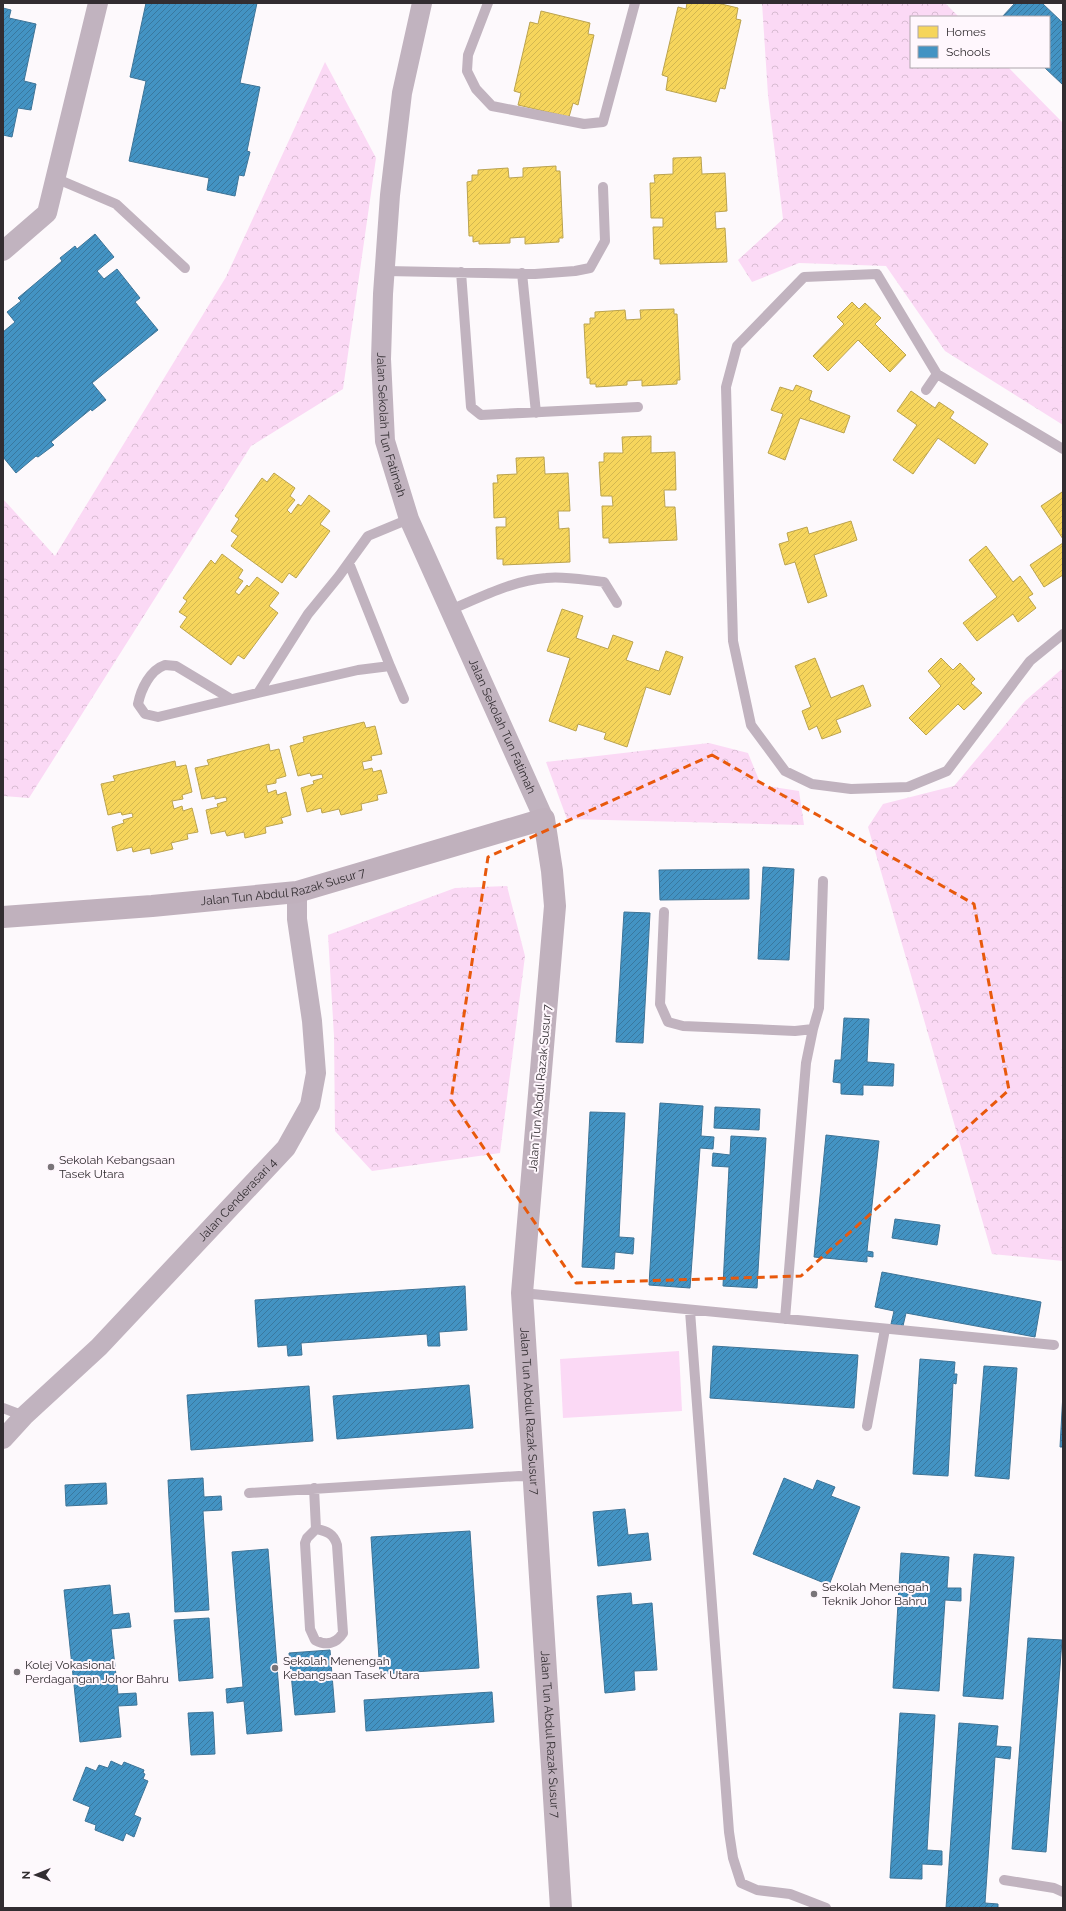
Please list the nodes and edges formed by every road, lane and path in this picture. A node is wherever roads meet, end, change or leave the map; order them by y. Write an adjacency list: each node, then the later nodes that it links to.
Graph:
1 (98, 3): 5 (street)
2 (422, 3): 9 (street, Jalan Sekolah Tun Fatimah)
3 (488, 3): 4 (lane)
4 (635, 3)
5 (55, 178): 7 (street); 8 (lane)
6 (603, 186): 11 (lane)
7 (3, 251)
8 (185, 268)
9 (386, 270): 10 (lane); 17 (street, Jalan Sekolah Tun Fatimah)
10 (461, 272): 11 (lane); 15 (lane)
11 (522, 273): 15 (lane)
12 (937, 374): 13 (lane); 16 (lane); 21 (lane)
13 (926, 390)
14 (638, 407): 15 (lane)
15 (536, 413)
16 (1063, 449)
17 (410, 519): 18 (lane); 20 (street, Jalan Sekolah Tun Fatimah)
18 (349, 563): 22 (lane); 23 (lane)
19 (618, 603): 20 (lane)
20 (450, 610): 26 (street, Jalan Sekolah Tun Fatimah)
21 (1063, 634)
22 (390, 666): 23 (lane); 25 (lane)
23 (258, 693): 24 (lane)
24 (231, 699): 24 (lane)
25 (404, 699)
26 (544, 819): 28 (street, Jalan Tun Abdul Razak Susur 7); 32 (street, Jalan Tun Abdul Razak Susur 7)
27 (823, 880): 31 (lane)
28 (297, 892): 30 (street, Jalan Tun Abdul Razak Susur 7); 38 (street, Jalan Cenderasari 4)
29 (664, 912): 31 (lane)
30 (3, 917)
31 (813, 1029): 34 (lane)
32 (522, 1293): 33 (lane); 41 (street, Jalan Tun Abdul Razak Susur 7)
33 (690, 1310): 34 (lane); 48 (lane)
34 (785, 1320): 35 (lane)
35 (885, 1329): 36 (lane); 39 (lane)
36 (1054, 1345)
37 (3, 1408): 38 (lane)
38 (24, 1416): 40 (street, Jalan Cenderasari 4)
39 (867, 1426)
40 (3, 1440)
41 (534, 1477): 42 (lane); 47 (street, Jalan Tun Abdul Razak Susur 7)
42 (314, 1488): 43 (lane); 44 (lane)
43 (249, 1492)
44 (316, 1529): 44 (lane)
45 (1004, 1880): 46 (lane)
46 (1063, 1892)
47 (561, 1908)
48 (826, 1908)

